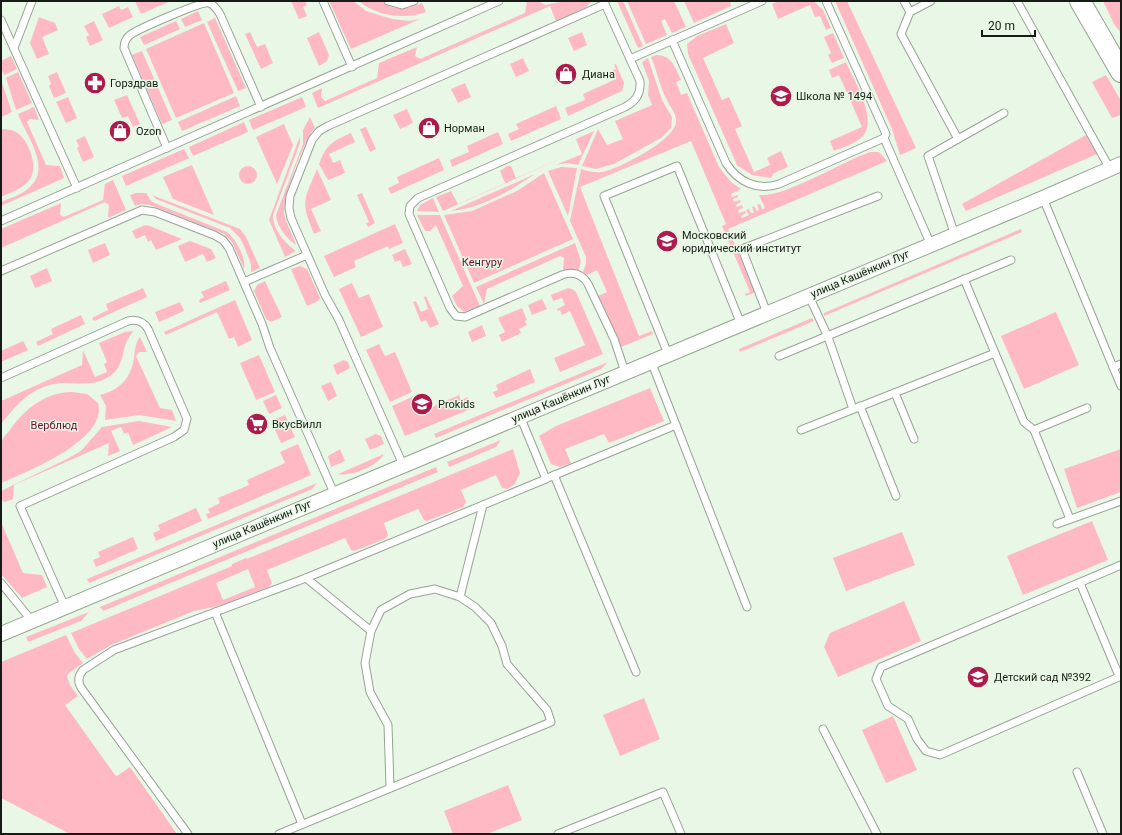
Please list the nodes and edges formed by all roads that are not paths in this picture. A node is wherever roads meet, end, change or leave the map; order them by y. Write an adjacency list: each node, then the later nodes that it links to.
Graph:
1 (32, 1): 16 (lane)
2 (323, 1): 18 (lane)
3 (388, 1): 4 (lane)
4 (414, 1)
5 (499, 1): 18 (lane)
6 (762, 1): 15 (lane)
7 (826, 1): 22 (lane)
8 (904, 1): 13 (lane)
9 (931, 1): 13 (lane)
10 (1017, 1): 25 (lane)
11 (1080, 1): 19 (main road)
12 (605, 3): 17 (lane); 32 (lane)
13 (910, 12): 23 (lane)
14 (1, 20): 16 (lane)
15 (672, 40): 17 (lane); 22 (lane)
16 (14, 48): 26 (lane)
17 (630, 59): 47 (lane)
18 (352, 67): 20 (lane)
19 (1121, 72)
20 (261, 107): 24 (lane); 24 (lane)
21 (1004, 113): 23 (lane)
22 (884, 138): 31 (lane)
23 (958, 139): 30 (lane)
24 (167, 148): 26 (lane)
25 (1116, 166): 28 (street, улица Кашёнкин Луг)
26 (77, 188): 29 (lane)
27 (878, 196): 38 (lane)
28 (1043, 198): 30 (street, улица Кашёнкин Луг); 46 (lane)
29 (1, 221)
30 (955, 235): 31 (street, улица Кашёнкин Луг)
31 (931, 245): 37 (street, улица Кашёнкин Луг)
32 (307, 255): 36 (lane); 58 (lane)
33 (1011, 260): 35 (lane)
34 (1, 271): 36 (lane)
35 (964, 280): 40 (lane); 41 (lane)
36 (244, 282): 61 (lane)
37 (809, 296): 38 (street, улица Кашёнкин Луг); 40 (lane)
38 (767, 313): 39 (street, улица Кашёнкин Луг)
39 (741, 324): 42 (street, улица Кашёнкин Луг); 42 (lane)
40 (828, 337): 43 (lane); 51 (lane)
41 (995, 353): 50 (lane); 56 (lane)
42 (668, 354): 44 (street, улица Кашёнкин Луг)
43 (779, 356)
44 (652, 361): 47 (street, улица Кашёнкин Луг); 54 (lane)
45 (1121, 364): 46 (lane)
46 (1113, 367): 49 (lane)
47 (625, 372): 53 (street, улица Кашёнкин Луг)
48 (1, 378): 72 (lane)
49 (1121, 386)
50 (895, 393): 51 (lane); 57 (lane)
51 (856, 408): 55 (lane); 62 (lane)
52 (1087, 408): 56 (lane)
53 (520, 416): 58 (street, улица Кашёнкин Луг); 60 (lane)
54 (676, 425): 59 (lane); 73 (lane)
55 (801, 430)
56 (1034, 430): 65 (lane)
57 (914, 439)
58 (403, 465): 61 (street, улица Кашёнкин Луг)
59 (554, 475): 60 (lane); 78 (lane)
60 (546, 479): 64 (lane)
61 (334, 493): 72 (street, улица Кашёнкин Луг)
62 (896, 496)
63 (1121, 501): 65 (lane)
64 (483, 505): 68 (lane); 71 (lane)
65 (1070, 519): 66 (lane)
66 (1057, 524)
67 (1121, 565): 70 (lane)
68 (306, 578): 74 (lane); 76 (lane)
69 (1, 583): 75 (lane)
70 (1080, 583): 79 (lane); 79 (lane)
71 (460, 597): 76 (lane); 82 (lane)
72 (65, 607): 75 (street, улица Кашёнкин Луг)
73 (747, 607)
74 (215, 612): 83 (lane); 85 (lane)
75 (32, 621): 77 (street, улица Кашёнкин Луг)
76 (371, 631): 82 (lane)
77 (1, 634)
78 (636, 672)
79 (1120, 676)
80 (823, 728): 89 (lane)
81 (1077, 772): 90 (lane)
82 (390, 787): 83 (lane)
83 (302, 824): 86 (lane)
84 (569, 832): 87 (lane); 88 (lane)
85 (188, 834)
86 (279, 834)
87 (558, 834)
88 (681, 834)
89 (877, 834)
90 (1103, 834)

